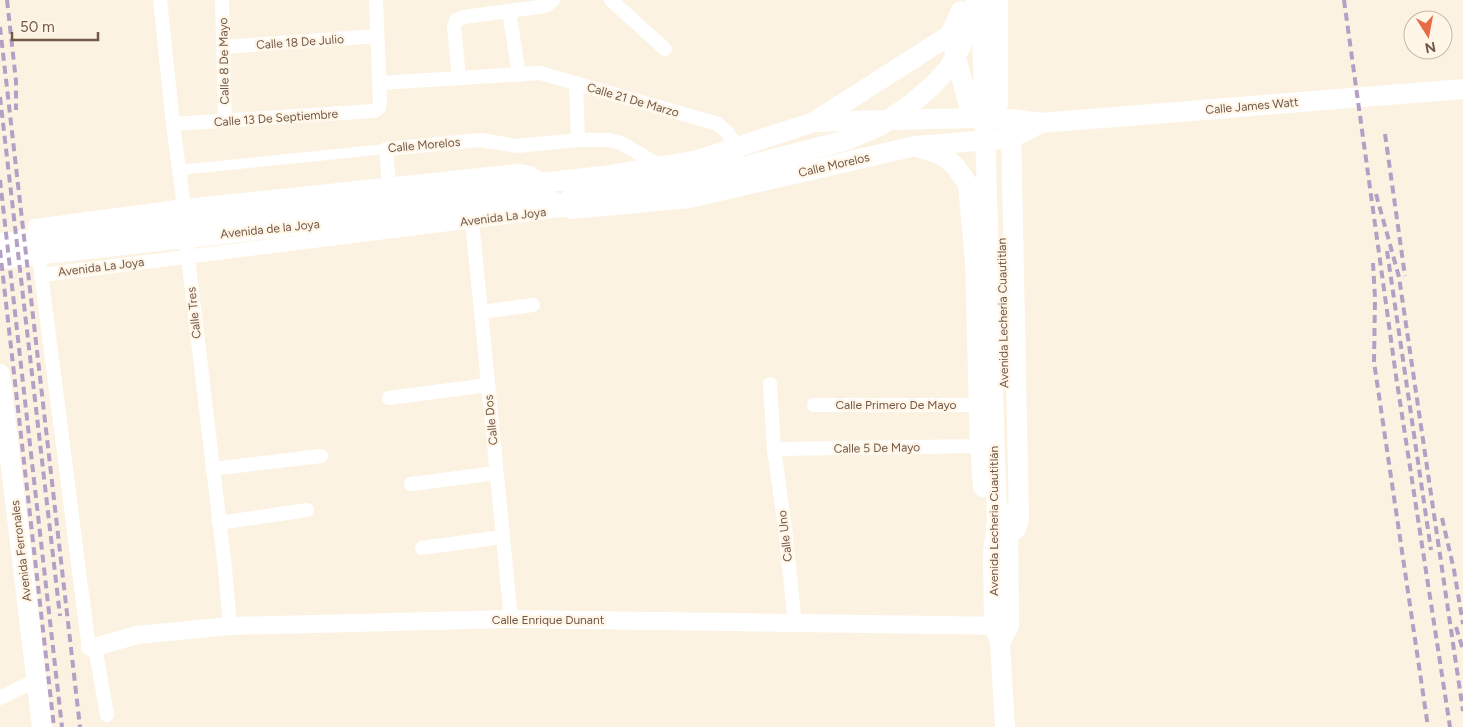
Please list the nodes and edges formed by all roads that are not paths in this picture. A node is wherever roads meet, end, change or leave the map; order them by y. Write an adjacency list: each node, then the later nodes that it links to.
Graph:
1 (160, 0): 26 (street, Calle Tres)
2 (222, 0): 14 (street, Calle 8 De Mayo)
3 (376, 0): 13 (street)
4 (553, 0): 11 (street)
5 (611, 0): 15 (street)
6 (965, 0): 12 (main road)
7 (976, 0): 37 (main road)
8 (981, 0): 52 (main road, Avenida Lecheria Cuautitlan)
9 (998, 0): 63 (main road, Avenida Lecheria Cuautitlan)
10 (1012, 0): 18 (main road)
11 (509, 11): 17 (street); 19 (street)
12 (950, 35): 16 (main road); 25 (main road)
13 (377, 36): 14 (street, Calle 18 De Julio); 20 (street)
14 (224, 48): 24 (street, Calle 8 De Mayo)
15 (665, 49)
16 (955, 57): 18 (main road); 23 (main road)
17 (519, 74): 19 (street, Calle 21 De Marzo); 21 (street, Calle 21 De Marzo)
18 (1011, 75): 27 (main road)
19 (459, 77): 20 (street, Calle 21 De Marzo)
20 (380, 83): 24 (street, Calle 13 De Septiembre)
21 (576, 84): 28 (street); 30 (street, Calle 21 De Marzo)
22 (1463, 89): 27 (main road, Calle James Watt)
23 (972, 118): 25 (main road); 27 (main road)
24 (225, 122): 26 (street, Calle 13 De Septiembre)
25 (814, 122): 30 (main road)
26 (173, 124): 34 (street, Calle Tres)
27 (1011, 128): 29 (main road, Calle Morelos); 33 (main road)
28 (578, 140): 31 (street, Calle Morelos); 32 (street, Calle Morelos)
29 (916, 146): 36 (main road); 39 (main road, Calle Morelos)
30 (737, 147): 32 (main road)
31 (386, 149): 34 (street, Calle Morelos); 35 (street)
32 (662, 167): 37 (main road)
33 (1012, 168): 36 (main road); 63 (main road)
34 (179, 170): 38 (street, Calle Tres)
35 (389, 184): 37 (street, Avenida La Joya); 38 (street, Avenida La Joya)
36 (968, 184): 52 (main road)
37 (543, 191): 39 (main road, Calle Morelos); 41 (main road, Avenida de la Joya); 43 (main road, Avenida de la Joya)
38 (184, 206): 42 (street, Calle Tres); 44 (street, Avenida La Joya)
39 (572, 209): 40 (street, Avenida La Joya)
40 (472, 220): 42 (street, Avenida La Joya); 46 (street, Calle Dos)
41 (0, 244)
42 (188, 257): 44 (street, Avenida La Joya); 56 (street, Calle Tres)
43 (0, 259)
44 (41, 274): 68 (street)
45 (533, 305): 46 (street)
46 (481, 312): 48 (street, Calle Dos)
47 (0, 374): 69 (main road, Avenida Ferronales)
48 (488, 384): 50 (street); 57 (street, Calle Dos)
49 (770, 384): 54 (street, Calle Uno)
50 (389, 398)
51 (814, 405): 52 (street, Calle Primero De Mayo)
52 (986, 411): 53 (main road); 63 (main road, Avenida Lecheria Cuautitlán)
53 (980, 446): 54 (street, Calle 5 De Mayo); 63 (main road)
54 (774, 449): 65 (street, Calle Uno)
55 (322, 456): 56 (street)
56 (212, 469): 60 (street, Calle Tres)
57 (496, 473): 58 (street); 61 (street, Calle Dos)
58 (411, 484)
59 (307, 510): 60 (street)
60 (219, 522): 66 (street, Calle Tres)
61 (502, 537): 62 (street); 64 (street, Calle Dos)
62 (422, 548)
63 (1001, 554): 67 (main road, Avenida Lecheria Cuautitlan)
64 (511, 619): 65 (street, Calle Enrique Dunant); 66 (street, Calle Enrique Dunant)
65 (795, 624): 67 (street, Calle Enrique Dunant)
66 (230, 626): 68 (street, Calle Enrique Dunant)
67 (1001, 631): 73 (main road, Avenida Lecheria Cuautitlan)
68 (92, 647): 71 (street)
69 (36, 680): 70 (street); 72 (main road, Avenida Ferronales)
70 (0, 698)
71 (106, 715)
72 (42, 727)
73 (1005, 727)

